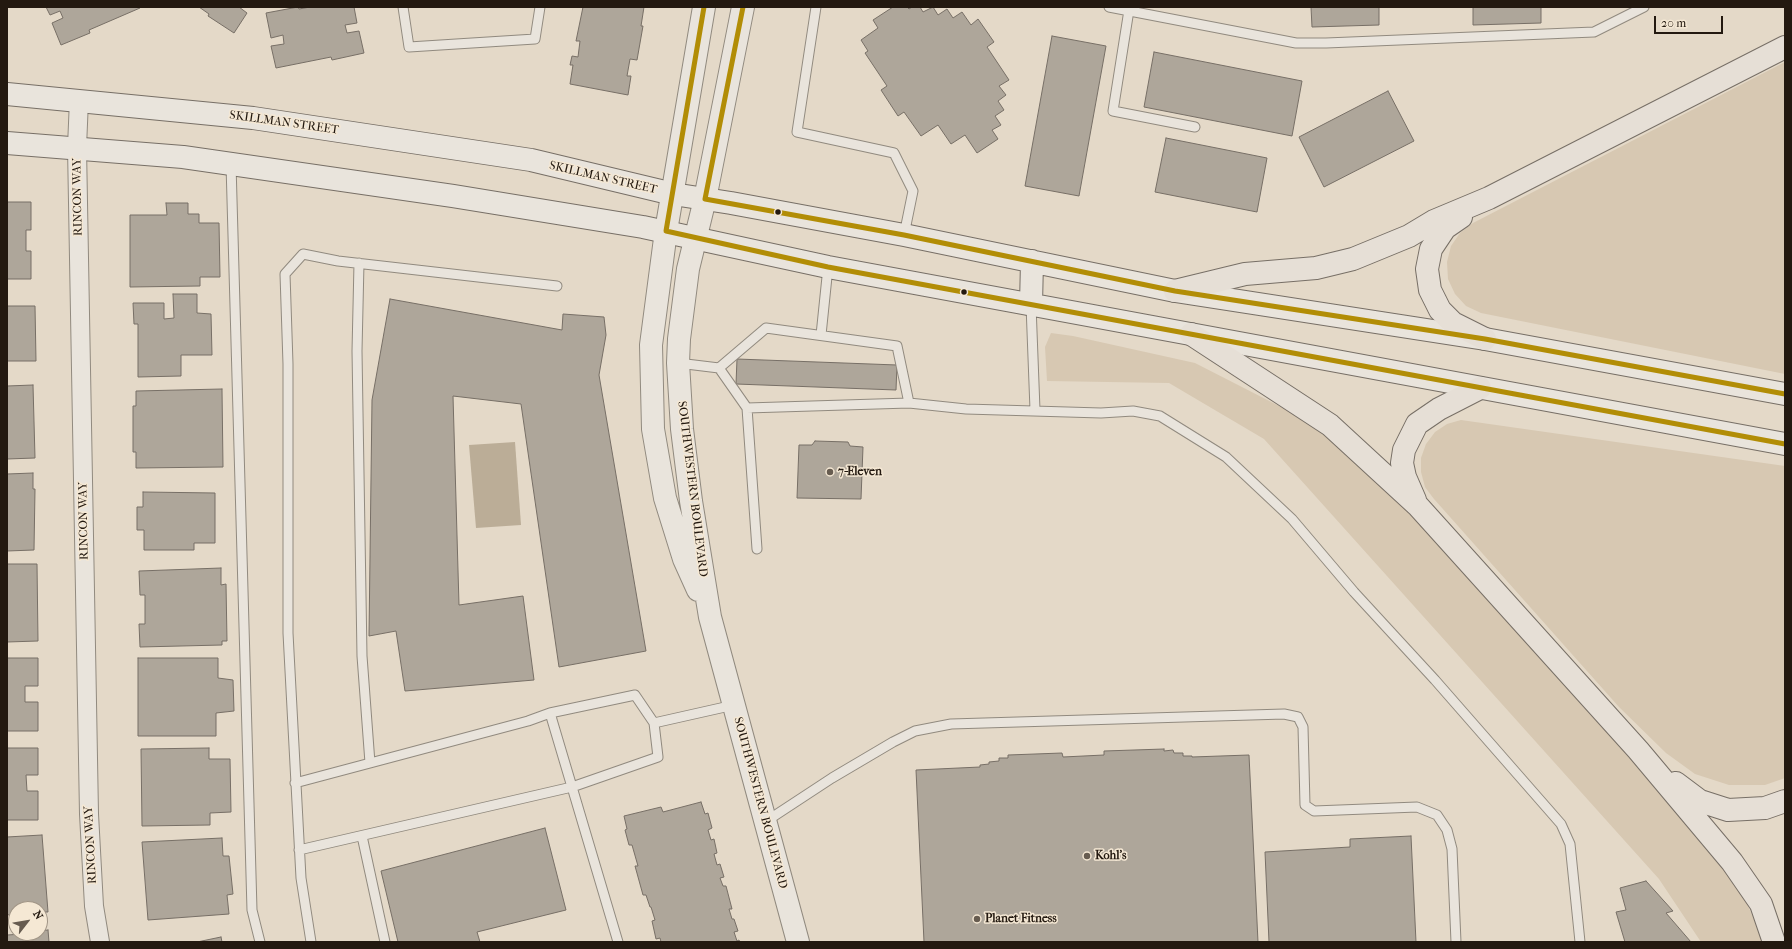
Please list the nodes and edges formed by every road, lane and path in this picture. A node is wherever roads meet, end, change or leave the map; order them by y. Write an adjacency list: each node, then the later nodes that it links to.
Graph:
1 (403, 7): 2 (lane)
2 (540, 7)
3 (704, 7): 16 (main road, SOUTHWESTERN BOULEVARD)
4 (743, 7): 18 (main road, SOUTHWESTERN BOULEVARD)
5 (816, 7): 20 (lane)
6 (1109, 7): 8 (lane)
7 (1644, 7): 8 (lane)
8 (1129, 10): 12 (lane)
9 (1785, 47): 17 (main road)
10 (7, 94): 11 (main road, SKILLMAN STREET)
11 (79, 100): 14 (street, RINCON WAY); 16 (main road, SKILLMAN STREET)
12 (1195, 127)
13 (7, 143): 14 (main road)
14 (77, 147): 15 (main road); 53 (street, RINCON WAY)
15 (231, 164): 19 (main road); 54 (lane)
16 (673, 194): 18 (main road, SKILLMAN STREET); 19 (main road, SOUTHWESTERN BOULEVARD)
17 (1489, 198): 26 (main road); 30 (main road)
18 (705, 199): 20 (main road, SKILLMAN STREET); 21 (main road, SOUTHWESTERN BOULEVARD)
19 (666, 231): 21 (main road); 41 (main road, SOUTHWESTERN BOULEVARD)
20 (904, 235): 22 (main road, SKILLMAN STREET)
21 (696, 238): 24 (main road); 31 (main road, SOUTHWESTERN BOULEVARD)
22 (1032, 261): 26 (main road, SKILLMAN STREET); 27 (main road)
23 (359, 263): 25 (lane); 46 (lane); 47 (lane)
24 (828, 267): 27 (main road); 29 (lane)
25 (557, 286)
26 (1175, 291): 30 (main road, SKILLMAN STREET)
27 (1031, 305): 28 (main road); 37 (lane)
28 (1190, 334): 33 (main road); 39 (main road)
29 (821, 336): 32 (lane); 35 (lane)
30 (1485, 339): 34 (main road, SKILLMAN STREET)
31 (678, 363): 32 (lane); 41 (main road, SOUTHWESTERN BOULEVARD)
32 (719, 368): 36 (lane)
33 (1480, 388): 38 (main road); 39 (main road)
34 (1785, 394)
35 (909, 403): 36 (lane); 37 (lane)
36 (747, 408): 40 (lane)
37 (1035, 410): 60 (lane)
38 (1785, 444)
39 (1418, 506): 45 (main road)
40 (757, 549)
41 (710, 617): 42 (main road, SOUTHWESTERN BOULEVARD)
42 (734, 705): 44 (lane); 50 (main road, SOUTHWESTERN BOULEVARD)
43 (550, 714): 44 (lane); 46 (lane); 48 (lane)
44 (654, 723): 48 (lane)
45 (1638, 750): 49 (main road); 61 (main road)
46 (370, 763): 47 (lane)
47 (296, 783): 52 (lane)
48 (572, 787): 51 (lane); 57 (lane)
49 (1785, 801)
50 (766, 822): 58 (main road, SOUTHWESTERN BOULEVARD); 59 (lane)
51 (362, 836): 52 (lane); 56 (lane)
52 (299, 850): 55 (lane)
53 (100, 942)
54 (260, 942)
55 (311, 942)
56 (385, 942)
57 (618, 942)
58 (798, 942)
59 (1456, 942)
60 (1580, 942)
61 (1774, 942)

